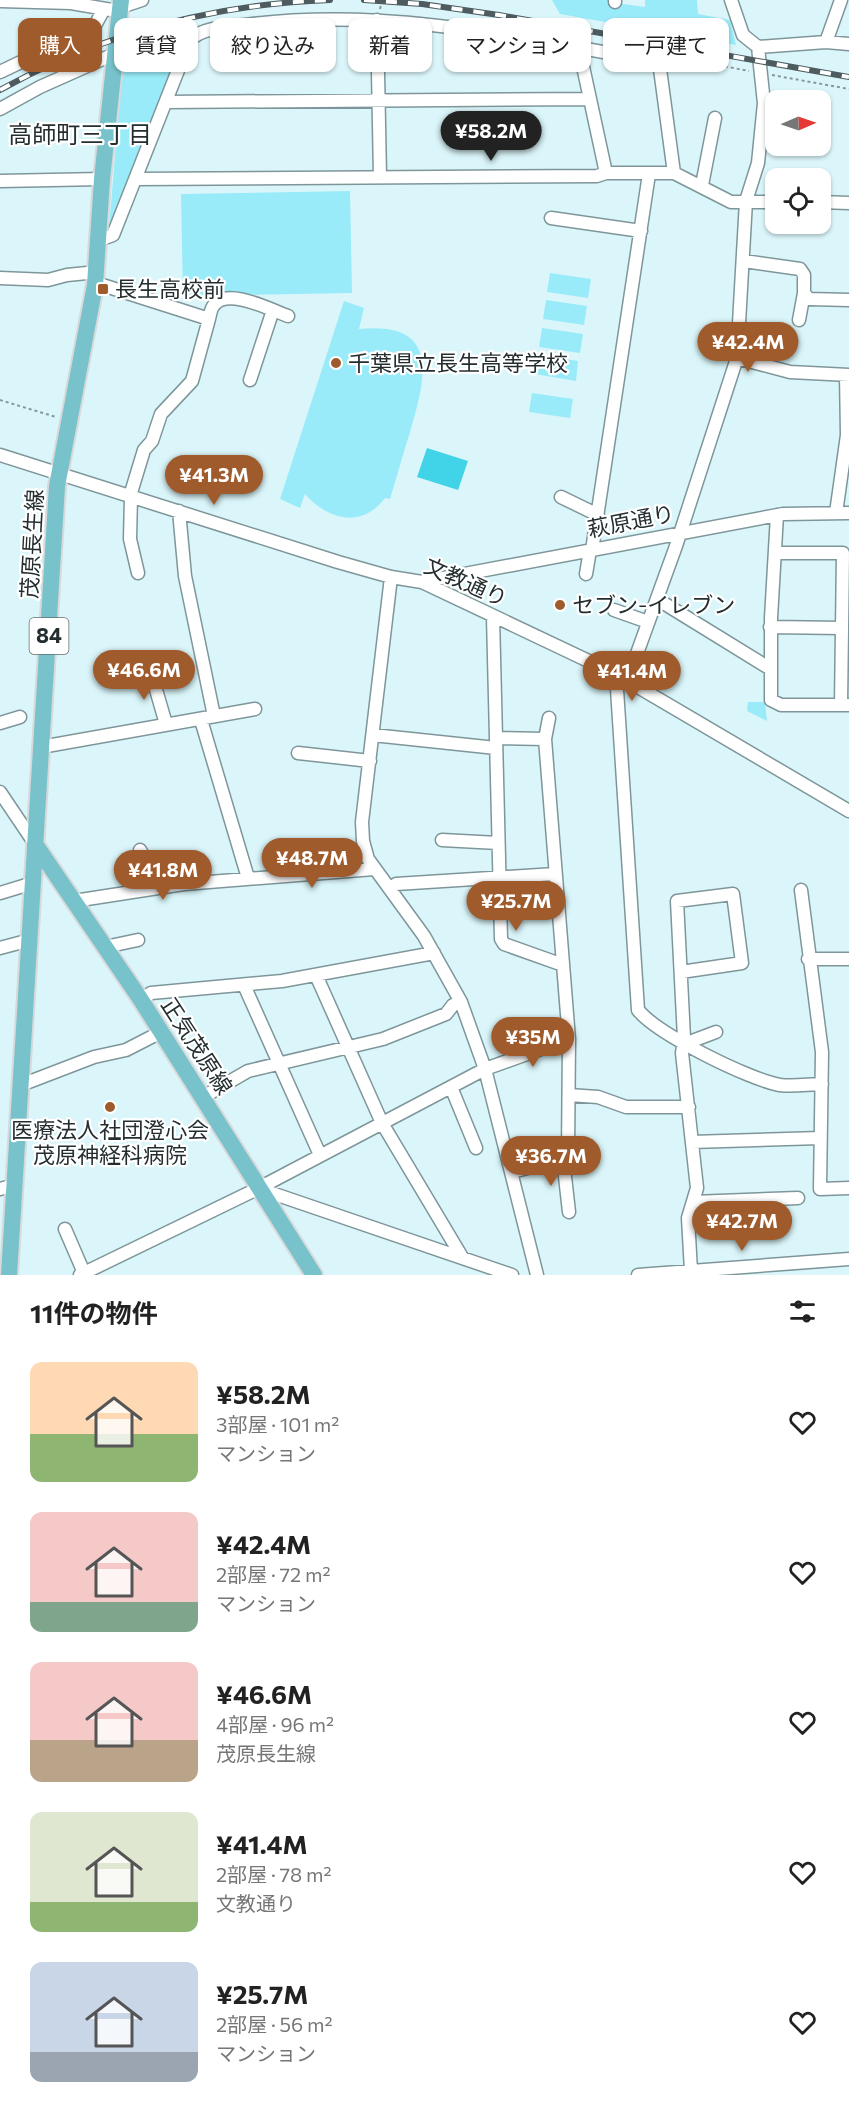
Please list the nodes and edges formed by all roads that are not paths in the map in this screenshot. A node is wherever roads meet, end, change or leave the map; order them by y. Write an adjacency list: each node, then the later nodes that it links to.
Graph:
1 (142, 0): 5 (street)
2 (731, 0): 10 (street)
3 (841, 0): 8 (street)
4 (0, 1): 5 (street)
5 (115, 6): 13 (street)
6 (378, 15): 7 (street); 16 (street); 17 (street)
7 (444, 26)
8 (826, 42): 9 (street); 10 (street)
9 (849, 44)
10 (758, 47): 28 (street)
11 (591, 50): 20 (street)
12 (114, 54): 18 (street); 24 (main road, 茂原長生線 / 84)
13 (0, 72)
14 (584, 72): 15 (street)
15 (589, 99): 16 (street); 21 (street)
16 (378, 101): 17 (street); 23 (street)
17 (166, 102): 25 (street)
18 (0, 109)
19 (715, 118): 27 (street)
20 (674, 173): 22 (street); 27 (street)
21 (606, 174): 22 (street); 23 (street)
22 (649, 174): 33 (street)
23 (380, 177): 25 (street)
24 (102, 179): 26 (street); 34 (main road, 茂原長生線 / 84)
25 (136, 179): 34 (street)
26 (0, 181)
27 (702, 185): 28 (street)
28 (746, 201): 29 (street); 35 (street)
29 (765, 202)
30 (831, 202): 31 (street)
31 (849, 203)
32 (551, 218): 33 (street)
33 (641, 231): 53 (street)
34 (99, 240): 37 (main road, 茂原長生線 / 84)
35 (744, 261): 38 (street); 44 (street)
36 (0, 278): 37 (street)
37 (96, 278): 42 (street); 48 (main road, 茂原長生線 / 84)
38 (804, 293): 39 (street); 43 (street)
39 (849, 300)
40 (273, 310): 41 (street); 42 (street); 46 (street)
41 (288, 316)
42 (209, 319): 49 (street)
43 (799, 320)
44 (737, 358): 45 (street); 55 (street)
45 (848, 375): 52 (street)
46 (250, 380)
47 (0, 455): 48 (street, 文教通り)
48 (59, 474): 49 (street, 文教通り); 83 (main road, 茂原長生線 / 84)
49 (131, 496): 51 (street, 文教通り); 58 (street)
50 (561, 497): 53 (street)
51 (179, 512): 60 (street, 文教通り); 74 (street)
52 (843, 513): 54 (street, 萩原通り)
53 (598, 515): 56 (street)
54 (777, 515): 55 (street, 萩原通り); 57 (street)
55 (680, 533): 56 (street, 萩原通り); 62 (street)
56 (591, 550): 59 (street); 61 (street, 萩原通り)
57 (775, 553): 66 (street); 67 (street)
58 (138, 573)
59 (586, 574)
60 (391, 577): 61 (street, 文教通り); 80 (street)
61 (422, 582): 64 (street, 文教通り)
62 (657, 599): 65 (street); 68 (street)
63 (614, 610): 65 (street)
64 (493, 617): 70 (street, 文教通り); 82 (street)
65 (648, 622): 71 (street)
66 (770, 627): 67 (street); 68 (street)
67 (842, 628): 72 (street)
68 (769, 668): 72 (street)
69 (150, 669): 79 (street)
70 (616, 674): 71 (street, 文教通り); 118 (street)
71 (627, 681): 87 (street, 文教通り)
72 (845, 705)
73 (255, 709): 74 (street)
74 (214, 716): 77 (street)
75 (20, 717): 78 (street)
76 (549, 718): 81 (street)
77 (201, 720): 79 (street); 95 (street)
78 (0, 723)
79 (166, 724): 83 (street)
80 (373, 735): 82 (street); 85 (street)
81 (545, 739): 82 (street); 93 (street)
82 (496, 743): 89 (street)
83 (42, 747): 90 (main road, 茂原長生線 / 84)
84 (298, 753): 85 (street)
85 (370, 761): 92 (street)
86 (0, 792): 90 (street)
87 (849, 811)
88 (442, 840): 89 (street)
89 (498, 843): 94 (street)
90 (35, 844): 96 (main road, 茂原長生線 / 84); 101 (main road, 正気茂原線)
91 (140, 850): 97 (street)
92 (374, 869): 95 (street); 98 (street)
93 (555, 874): 94 (street); 109 (street)
94 (499, 877): 98 (street); 109 (street)
95 (248, 878): 97 (street)
96 (33, 883): 100 (street); 102 (main road, 茂原長生線 / 84)
97 (160, 886): 101 (street)
98 (390, 889): 106 (street)
99 (801, 890): 107 (street)
100 (0, 893)
101 (74, 901): 104 (main road, 正気茂原線)
102 (30, 940): 105 (street); 123 (main road, 茂原長生線 / 84)
103 (138, 940): 104 (street)
104 (105, 947): 113 (main road, 正気茂原線)
105 (0, 948)
106 (434, 953): 111 (street); 114 (street)
107 (808, 959): 108 (street); 122 (street)
108 (849, 959)
109 (562, 965): 117 (street)
110 (681, 972): 110 (street); 118 (street)
111 (316, 975): 112 (street); 119 (street)
112 (244, 985): 113 (street); 120 (street)
113 (141, 1000): 115 (main road, 正気茂原線)
114 (461, 1002): 119 (street); 121 (street)
115 (161, 1032): 123 (street); 126 (main road, 正気茂原線)
116 (716, 1032): 118 (street)
117 (569, 1039): 121 (street); 125 (street)
118 (684, 1044): 122 (street); 127 (street)
119 (347, 1048): 120 (street); 128 (street)
120 (277, 1063): 126 (street); 132 (street)
121 (485, 1069): 124 (street); 134 (street)
122 (822, 1084): 129 (street)
123 (21, 1085): 135 (main road, 茂原長生線 / 84)
124 (451, 1087): 128 (street); 131 (street)
125 (569, 1095): 127 (street); 133 (street)
126 (203, 1097): 136 (main road, 正気茂原線)
127 (689, 1107): 130 (street)
128 (382, 1123): 132 (street); 142 (street)
129 (820, 1138): 130 (street); 137 (street)
130 (692, 1142): 139 (street)
131 (476, 1148)
132 (320, 1155): 136 (street)
133 (563, 1159): 134 (street); 140 (street)
134 (512, 1172): 151 (street)
135 (7, 1187): 148 (main road, 茂原長生線 / 84)
136 (259, 1188): 142 (street); 146 (street); 149 (main road, 正気茂原線)
137 (849, 1188)
138 (798, 1198): 139 (street)
139 (693, 1202): 145 (street)
140 (569, 1212)
141 (65, 1229): 146 (street)
142 (462, 1257): 150 (street)
143 (849, 1258): 144 (street)
144 (766, 1270): 145 (street)
145 (691, 1271): 147 (street)
146 (82, 1274)
147 (676, 1274): 152 (street)
148 (9, 1275)
149 (314, 1275)
150 (512, 1275)
151 (537, 1275)
152 (638, 1275)

